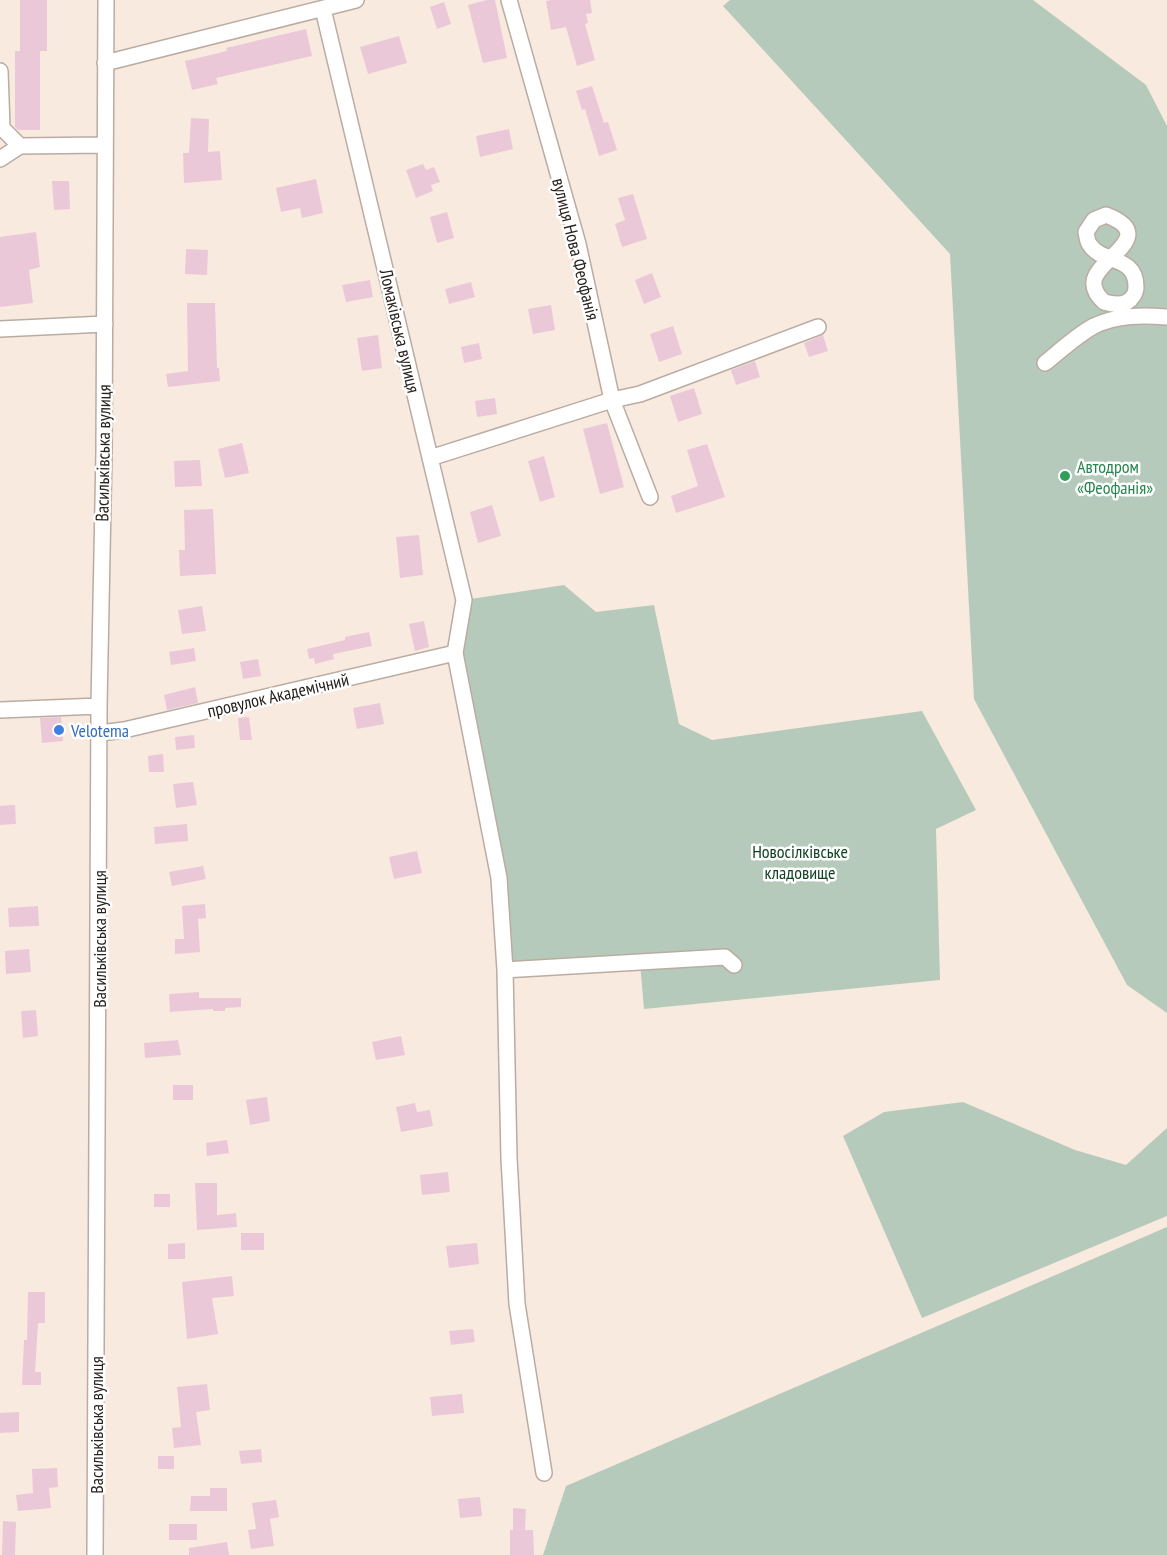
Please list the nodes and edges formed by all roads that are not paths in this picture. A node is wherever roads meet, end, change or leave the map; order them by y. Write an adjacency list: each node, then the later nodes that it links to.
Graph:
1 (106, 0): 5 (street, Васильківська вулиця)
2 (356, 0): 4 (street)
3 (508, 0): 16 (street, вулиця Нова Феофанія)
4 (323, 9): 5 (street); 17 (street, Ломаківська вулиця)
5 (105, 63): 7 (street, Васильківська вулиця)
6 (0, 70): 8 (street)
7 (104, 145): 8 (street); 12 (street, Васильківська вулиця)
8 (20, 146): 9 (street)
9 (0, 159)
10 (1116, 312): 10 (street); 11 (street); 15 (street)
11 (1167, 317)
12 (105, 324): 14 (street); 20 (street, Васильківська вулиця)
13 (818, 327): 16 (street)
14 (0, 329)
15 (1045, 363)
16 (612, 400): 17 (street); 18 (street, вулиця Нова Феофанія)
17 (430, 458): 19 (street, Ломаківська вулиця)
18 (650, 497)
19 (455, 653): 22 (street, провулок Академічний); 24 (street)
20 (99, 706): 21 (street); 22 (street, Васильківська вулиця)
21 (0, 710)
22 (100, 733): 26 (street, Васильківська вулиця)
23 (734, 964): 24 (street)
24 (505, 970): 25 (street)
25 (544, 1473)
26 (95, 1555)

